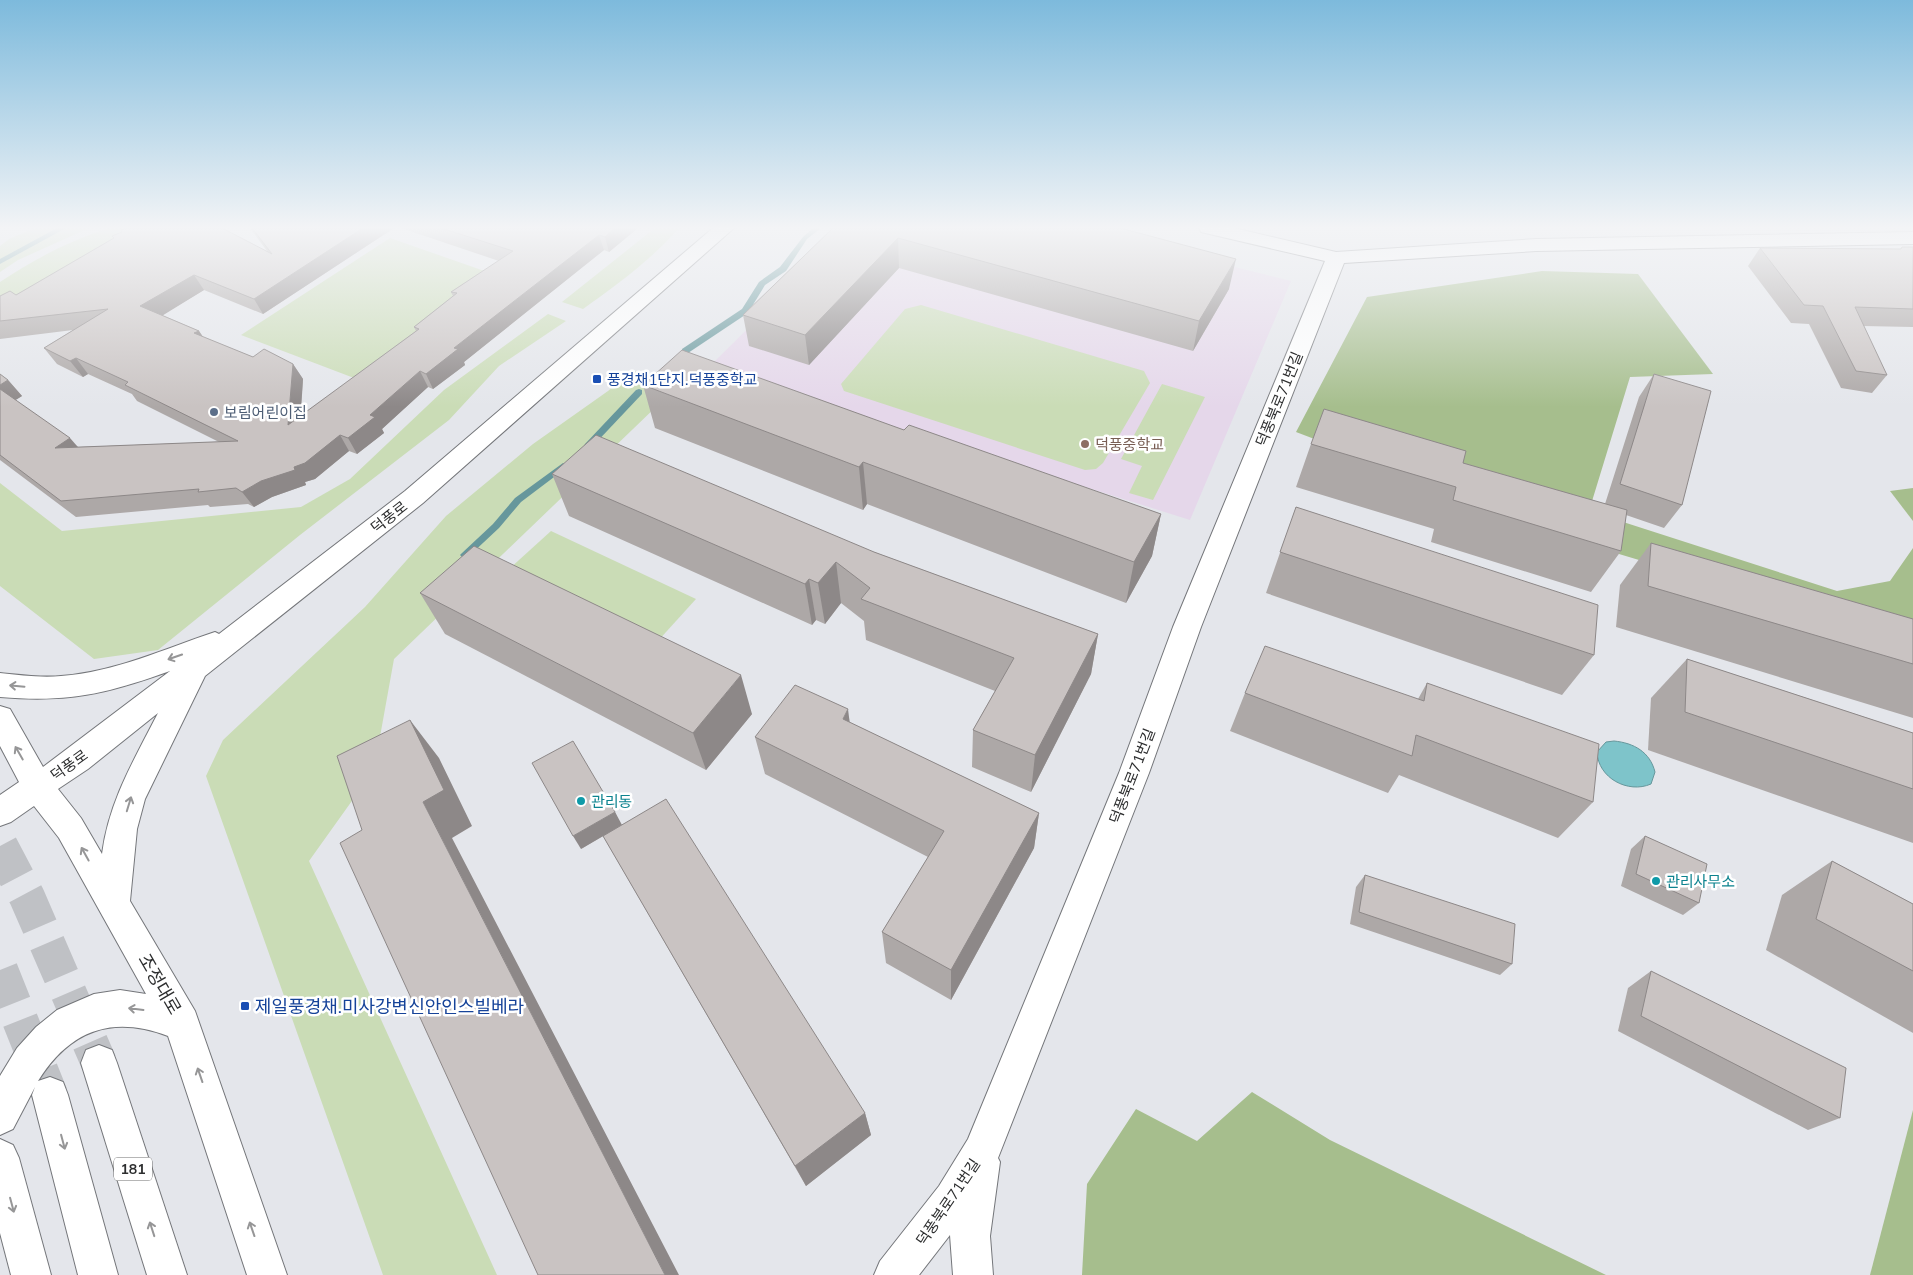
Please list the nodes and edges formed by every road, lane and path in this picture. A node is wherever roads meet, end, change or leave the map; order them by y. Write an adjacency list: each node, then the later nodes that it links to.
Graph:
1 (656, 288): 3 (main road, 덕풍로)
2 (1324, 288): 14 (main road, 덕풍북로71번길)
3 (238, 635): 4 (main road, 덕풍로); 5 (main road, one-way to 5)
4 (196, 668): 7 (main road, 덕풍로); 9 (main road, one-way to 4)
5 (0, 685)
6 (0, 718): 7 (main road, 조정대로, one-way to 6)
7 (38, 786): 8 (main road, 덕풍로); 9 (main road, 조정대로, one-way to 7)
8 (0, 812)
9 (113, 904): 10 (main road, 조정대로)
10 (182, 1024): 13 (main road, one-way to 13); 19 (main road, 조정대로, one-way to 10)
11 (99, 1063): 18 (main road, 181, one-way to 11)
12 (50, 1095): 17 (main road, one-way to 17)
13 (0, 1116)
14 (982, 1152): 20 (main road, 덕풍북로71번길); 21 (main road)
15 (0, 1158): 16 (main road, one-way to 16)
16 (31, 1275)
17 (98, 1275)
18 (166, 1275)
19 (268, 1275)
20 (894, 1275)
21 (973, 1275)

